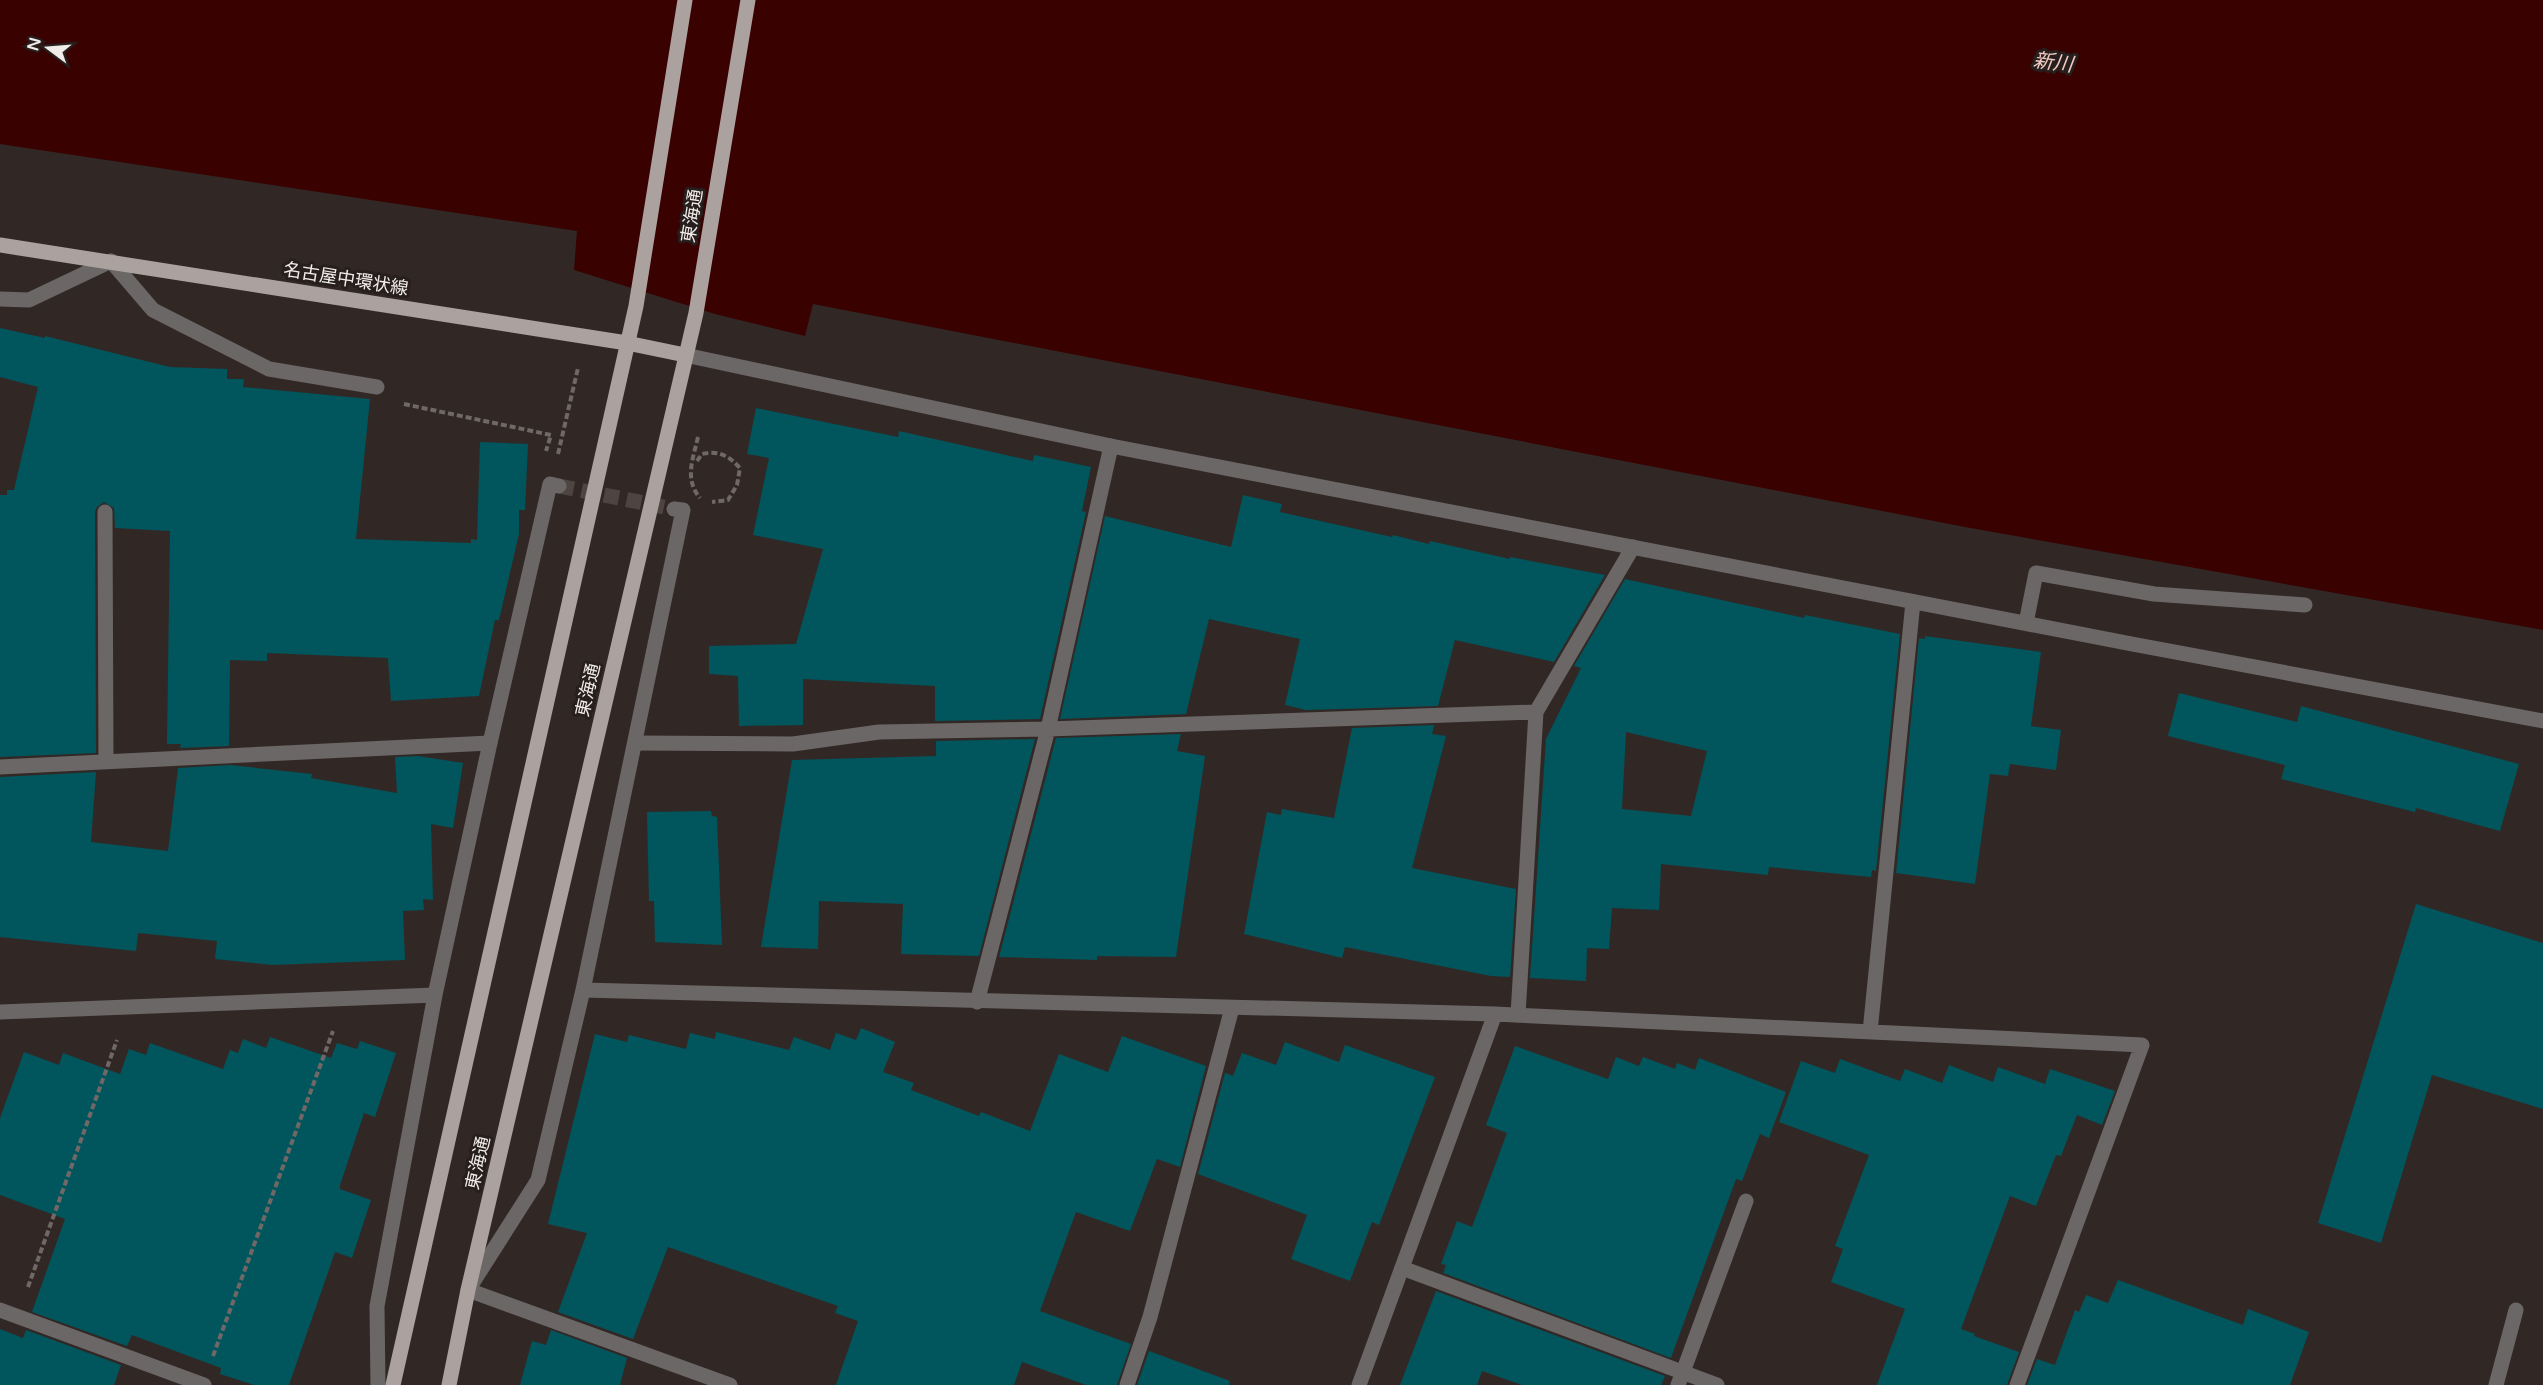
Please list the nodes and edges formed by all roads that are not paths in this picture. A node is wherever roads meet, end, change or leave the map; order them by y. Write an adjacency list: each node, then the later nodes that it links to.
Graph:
1 (685, 0): 6 (main road, 東海通)
2 (748, 0): 7 (main road, 東海通)
3 (0, 245): 4 (main road, 名古屋中環状線)
4 (111, 261): 5 (street); 6 (main road, 名古屋中環状線); 8 (street)
5 (0, 299)
6 (627, 343): 7 (main road, 名古屋中環状線); 40 (main road, 東海通)
7 (685, 355): 9 (street); 34 (main road, 東海通)
8 (377, 387)
9 (1111, 446): 13 (street); 19 (street)
10 (555, 485): 20 (street)
11 (678, 509): 21 (street)
12 (105, 512): 22 (street)
13 (1633, 547): 14 (street); 17 (street)
14 (1912, 602): 16 (street); 31 (street)
15 (2306, 605): 16 (street)
16 (2026, 623): 18 (street)
17 (1536, 712): 19 (street); 30 (street)
18 (2543, 721)
19 (1048, 729): 21 (street); 26 (street)
20 (490, 743): 22 (street); 25 (street)
21 (635, 743): 24 (street)
22 (106, 762): 23 (street)
23 (0, 767)
24 (583, 990): 26 (street); 34 (street)
25 (435, 995): 28 (street); 39 (street)
26 (977, 1002): 27 (street)
27 (1232, 1008): 29 (street); 43 (street)
28 (0, 1012)
29 (1495, 1014): 30 (street); 33 (street)
30 (1518, 1016): 31 (street)
31 (1870, 1032): 46 (street)
32 (1746, 1201): 37 (street)
33 (1401, 1268): 37 (street); 44 (street)
34 (468, 1290): 41 (main road, 東海通); 42 (street)
35 (0, 1310): 38 (street)
36 (2516, 1310): 47 (street)
37 (1680, 1378): 45 (street)
38 (203, 1385)
39 (378, 1385)
40 (393, 1385)
41 (449, 1385)
42 (730, 1385)
43 (1127, 1385)
44 (1359, 1385)
45 (1718, 1385)
46 (2017, 1385)
47 (2496, 1385)

